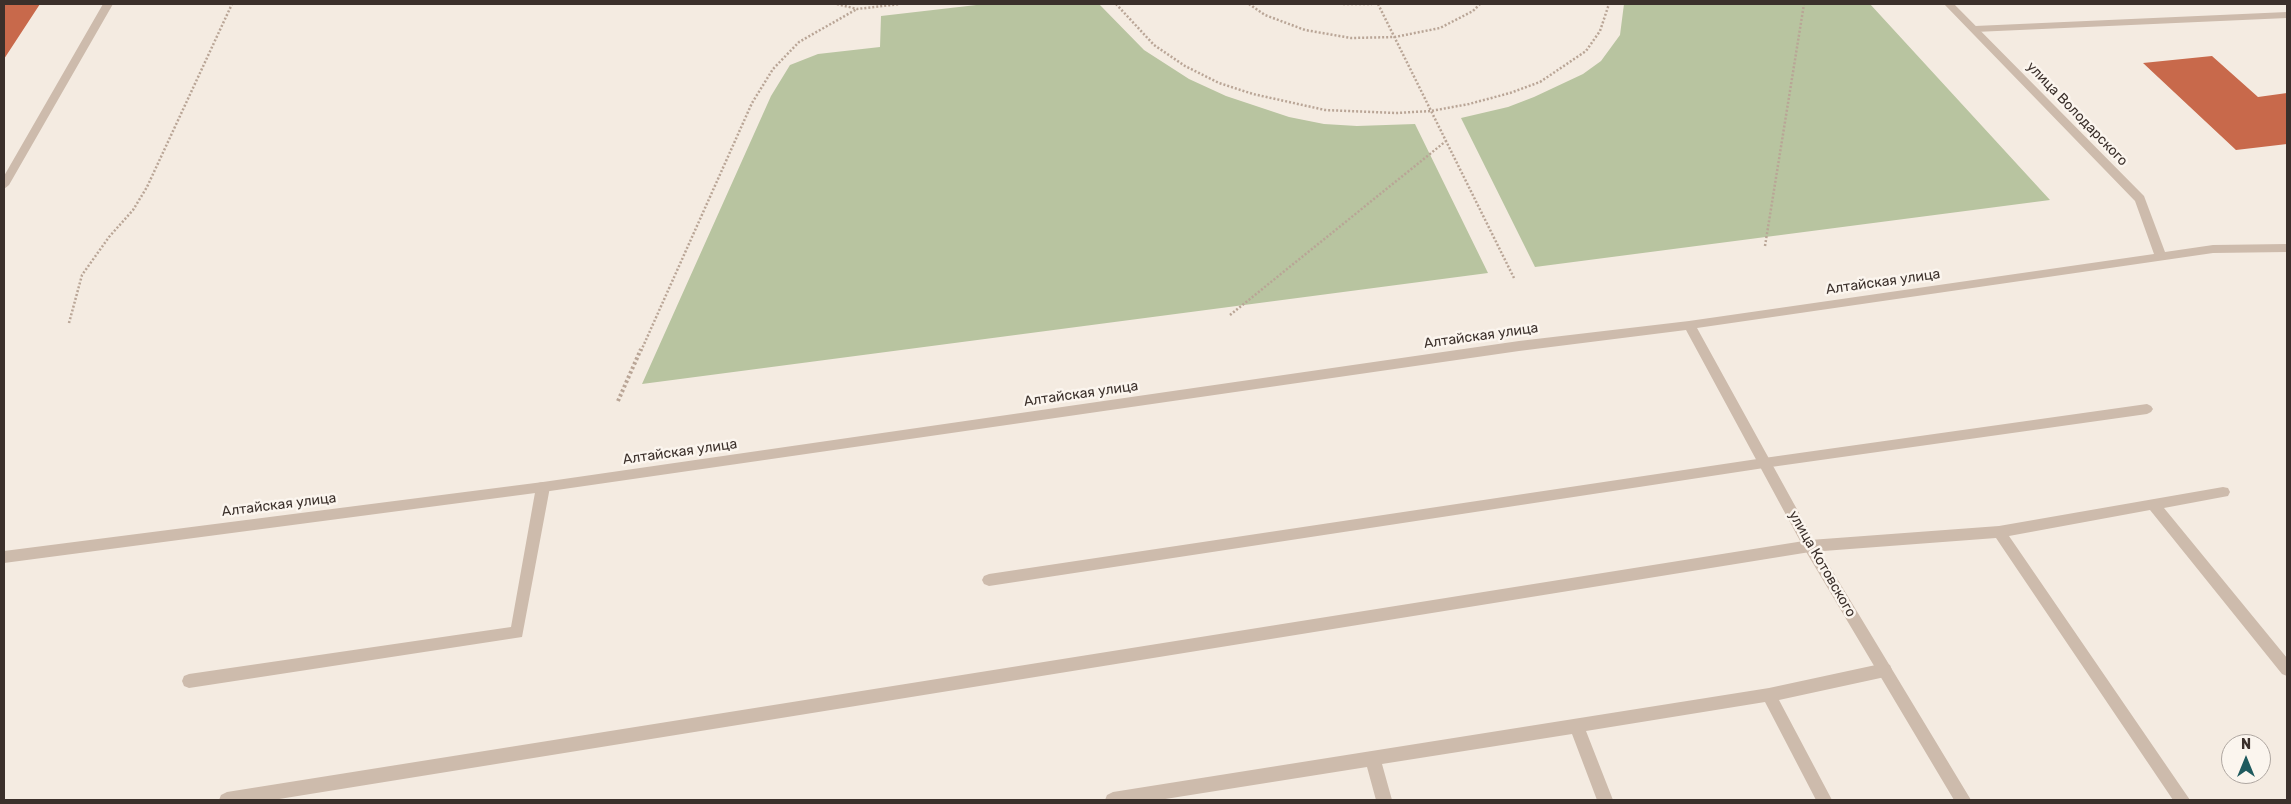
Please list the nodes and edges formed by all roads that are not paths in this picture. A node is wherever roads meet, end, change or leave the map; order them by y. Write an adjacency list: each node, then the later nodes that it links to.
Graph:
1 (108, 4): 5 (street)
2 (1949, 4): 4 (street, улица Володарского)
3 (2287, 15): 4 (street)
4 (1975, 29): 7 (street, улица Володарского)
5 (4, 185)
6 (2287, 248): 7 (street, Алтайская улица)
7 (2161, 258): 8 (street, Алтайская улица)
8 (1689, 324): 10 (street, улица Котовского); 11 (street, Алтайская улица)
9 (2147, 409): 10 (street)
10 (1764, 462): 15 (street, улица Котовского); 17 (street)
11 (543, 487): 16 (street, Алтайская улица); 20 (street)
12 (2223, 492): 13 (street)
13 (2153, 504): 14 (street); 18 (street)
14 (1998, 532): 15 (street); 31 (street)
15 (1810, 546): 19 (street, улица Котовского); 25 (street)
16 (4, 557)
17 (989, 580)
18 (2287, 669)
19 (1885, 670): 21 (street); 30 (street, улица Котовского)
20 (189, 681)
21 (1769, 695): 22 (street); 29 (street)
22 (1576, 725): 23 (street); 28 (street)
23 (1373, 759): 24 (street); 27 (street)
24 (1155, 797): 26 (street)
25 (228, 800)
26 (1113, 800)
27 (1384, 800)
28 (1605, 800)
29 (1824, 800)
30 (1963, 800)
31 (2182, 800)

